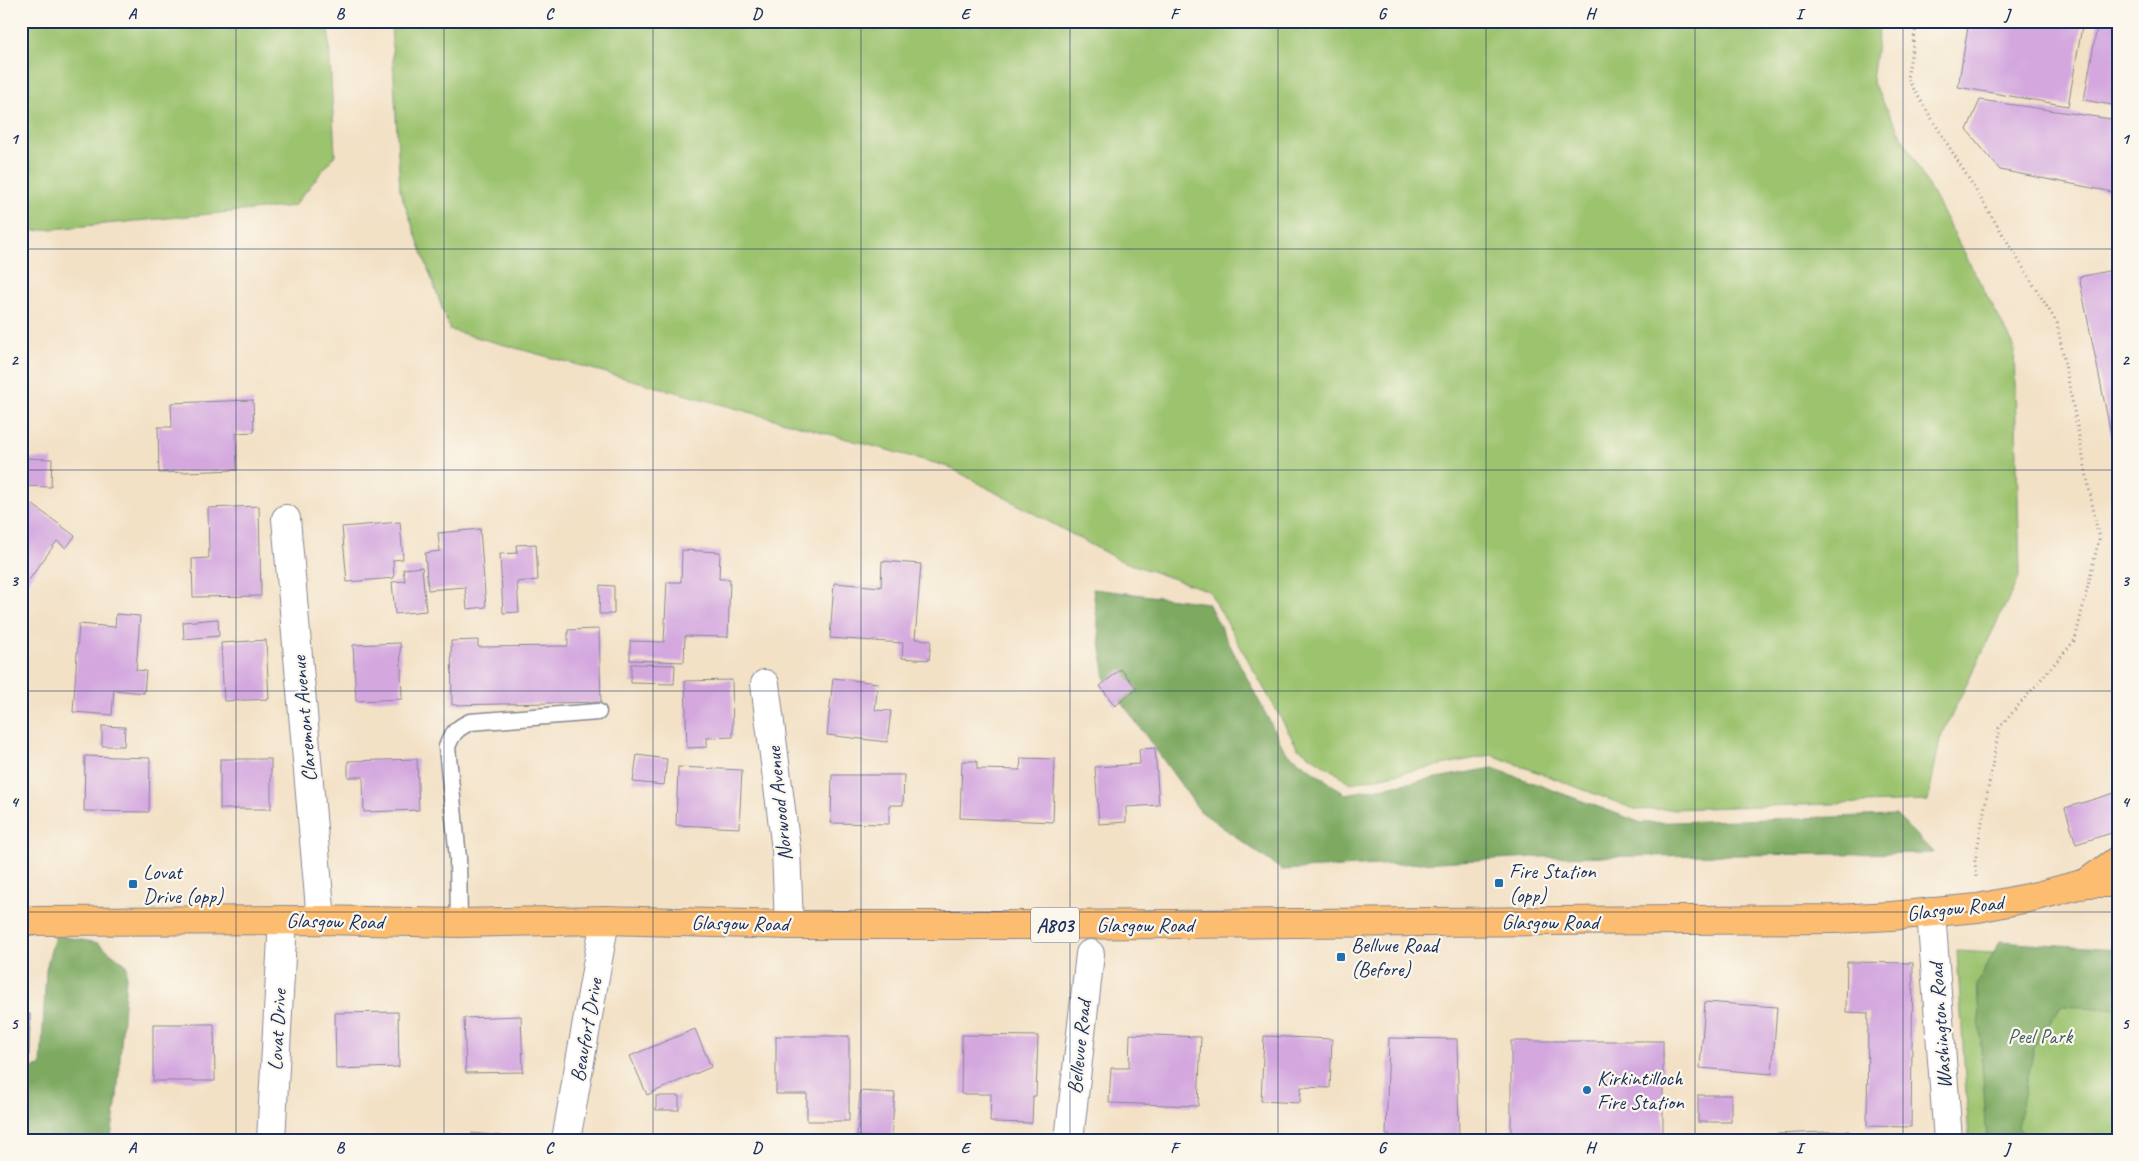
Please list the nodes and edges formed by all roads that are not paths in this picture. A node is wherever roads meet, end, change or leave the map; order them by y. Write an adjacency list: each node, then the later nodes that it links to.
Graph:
1 (286, 519): 9 (street, Claremont Avenue)
2 (765, 684): 13 (street, Norwood Avenue)
3 (598, 712): 12 (lane)
4 (2118, 860): 5 (main road, Glasgow Road / A803)
5 (2086, 882): 6 (main road, Glasgow Road / A803); 7 (main road, Glasgow Road / A803)
6 (2118, 883)
7 (1932, 912): 13 (main road, Glasgow Road / A803); 18 (street, Washington Road)
8 (283, 920): 9 (main road, Glasgow Road / A803); 11 (main road, Glasgow Road / A803); 15 (street, Lovat Drive)
9 (321, 920): 12 (main road, Glasgow Road / A803)
10 (605, 920): 12 (main road, Glasgow Road / A803); 13 (main road, Glasgow Road / A803); 16 (street, Beaufort Drive)
11 (21, 921)
12 (459, 923)
13 (788, 925)
14 (1090, 954): 17 (street, Bellevue Road)
15 (271, 1140)
16 (566, 1140)
17 (1069, 1140)
18 (1948, 1140)

